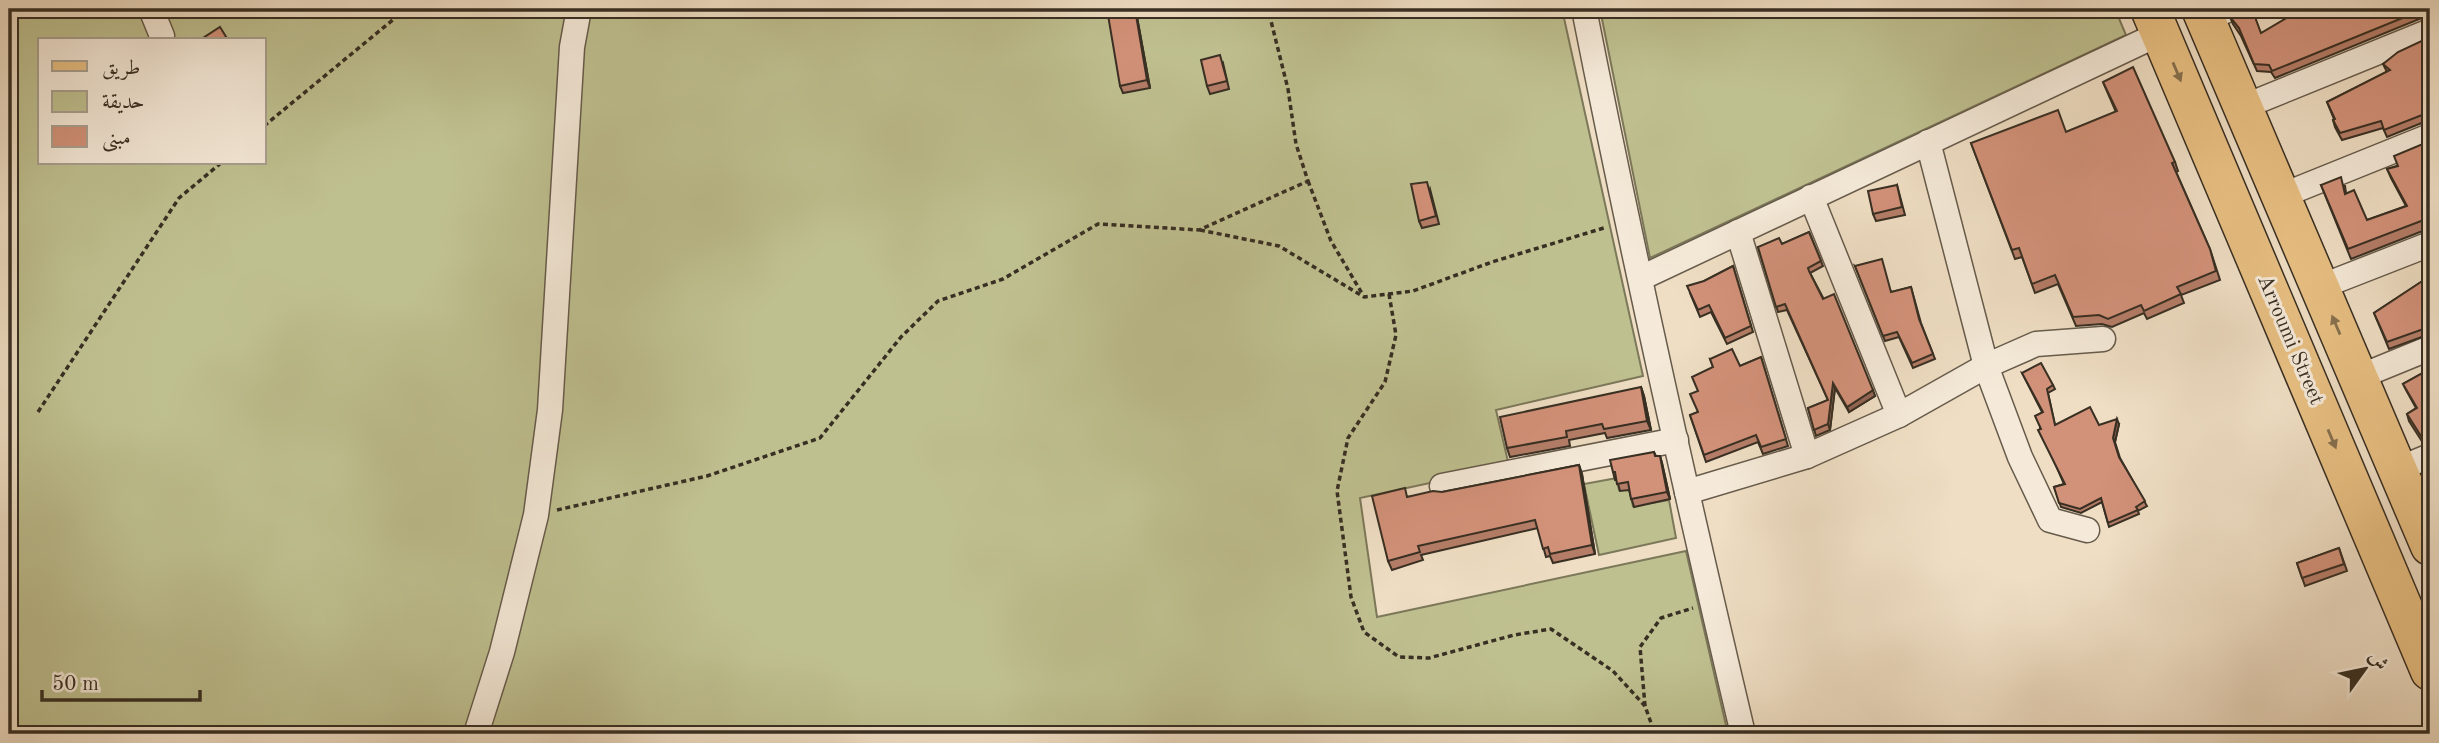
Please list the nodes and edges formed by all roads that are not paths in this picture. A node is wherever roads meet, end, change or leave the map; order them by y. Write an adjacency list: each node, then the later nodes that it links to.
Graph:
1 (151, 9): 7 (street)
2 (579, 9): 30 (street)
3 (1584, 9): 15 (street)
4 (2212, 12): 8 (main road)
5 (2156, 21): 10 (street); 29 (main road, Arroumi Street, one-way to 29)
6 (2430, 32): 8 (street)
7 (162, 36)
8 (2243, 107): 11 (main road)
9 (2430, 136): 11 (street)
10 (1928, 142): 12 (street); 19 (street)
11 (2281, 196): 16 (main road)
12 (1811, 197): 13 (street); 21 (street)
13 (1738, 232): 15 (street); 23 (street)
14 (2430, 244): 16 (street)
15 (1641, 278): 22 (street)
16 (2320, 287): 20 (main road, one-way to 16)
17 (2103, 338): 19 (street)
18 (2430, 348): 20 (street)
19 (1986, 366): 21 (street); 27 (street)
20 (2359, 377): 24 (main road)
21 (1899, 415): 23 (street)
22 (1676, 439): 25 (street); 26 (street)
23 (1807, 456): 26 (street)
24 (2414, 463): 28 (main road)
25 (1442, 486)
26 (1687, 492): 31 (street)
27 (2087, 530)
28 (2430, 545)
29 (2430, 671)
30 (476, 734)
31 (1743, 734)

